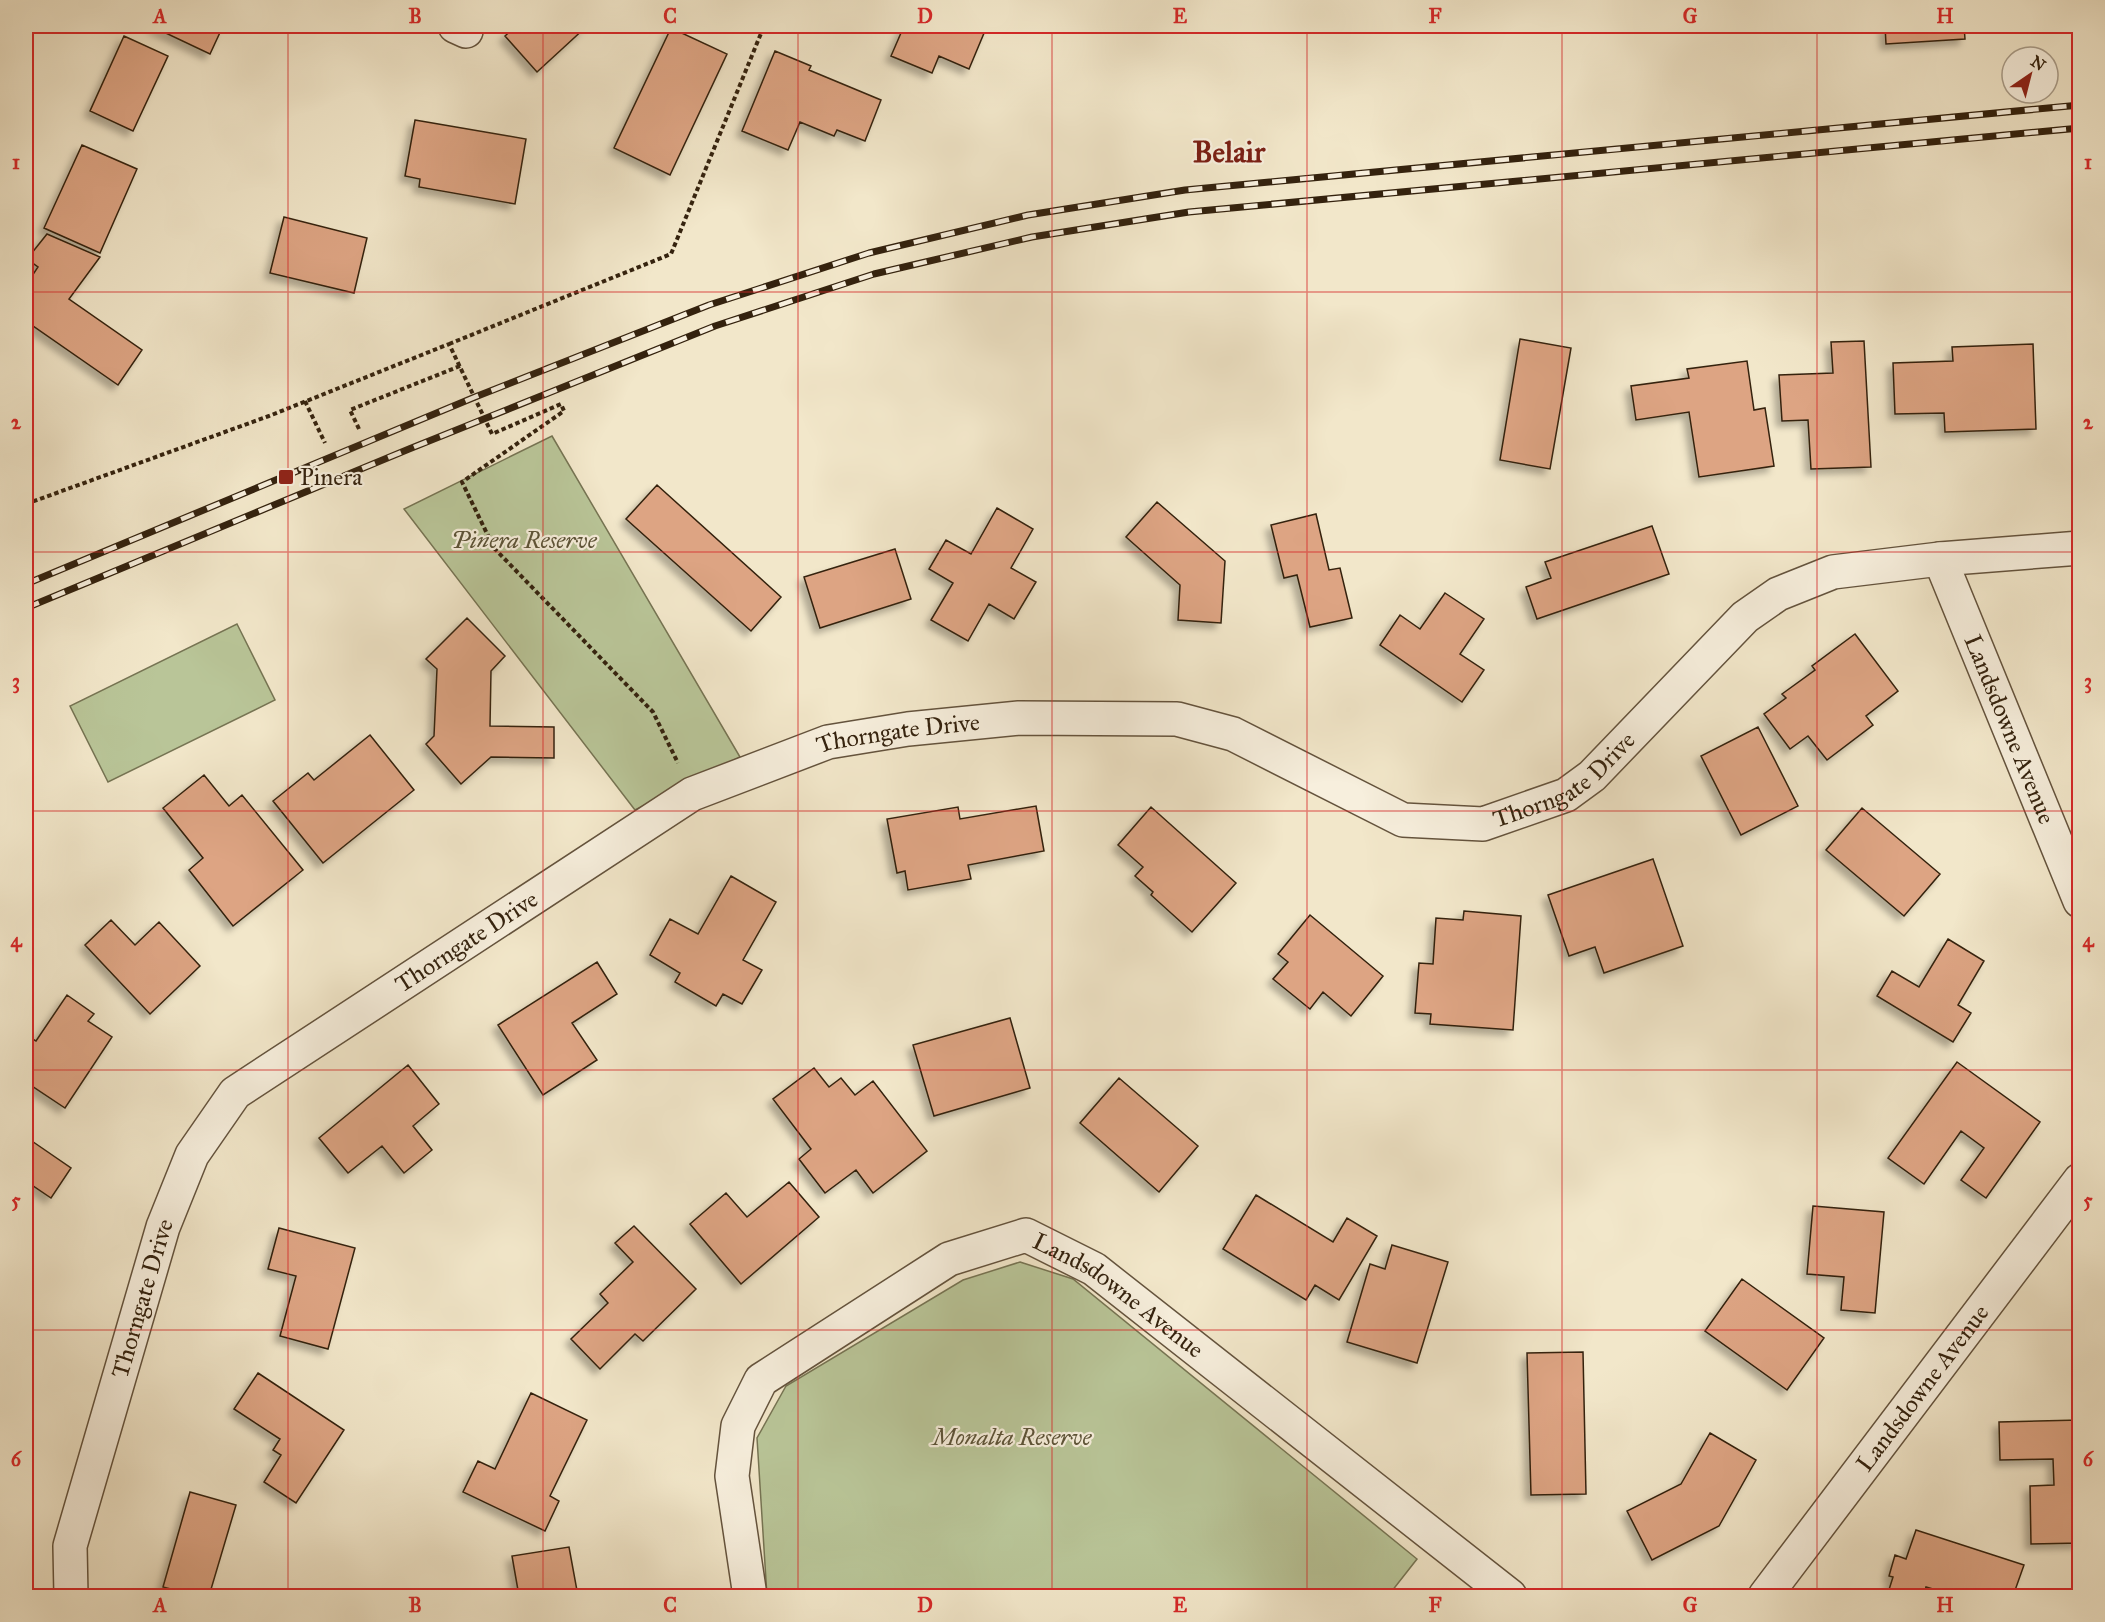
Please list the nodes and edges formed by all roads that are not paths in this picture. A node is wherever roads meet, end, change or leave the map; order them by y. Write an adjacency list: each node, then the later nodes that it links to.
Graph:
1 (2079, 548): 2 (street, Thorngate Drive)
2 (1940, 559): 3 (street, Landsdowne Avenue); 5 (street, Thorngate Drive)
3 (2079, 901)
4 (2079, 1180): 8 (street, Landsdowne Avenue)
5 (71, 1596)
6 (750, 1596): 7 (street, Landsdowne Avenue)
7 (1510, 1596)
8 (1765, 1596)

